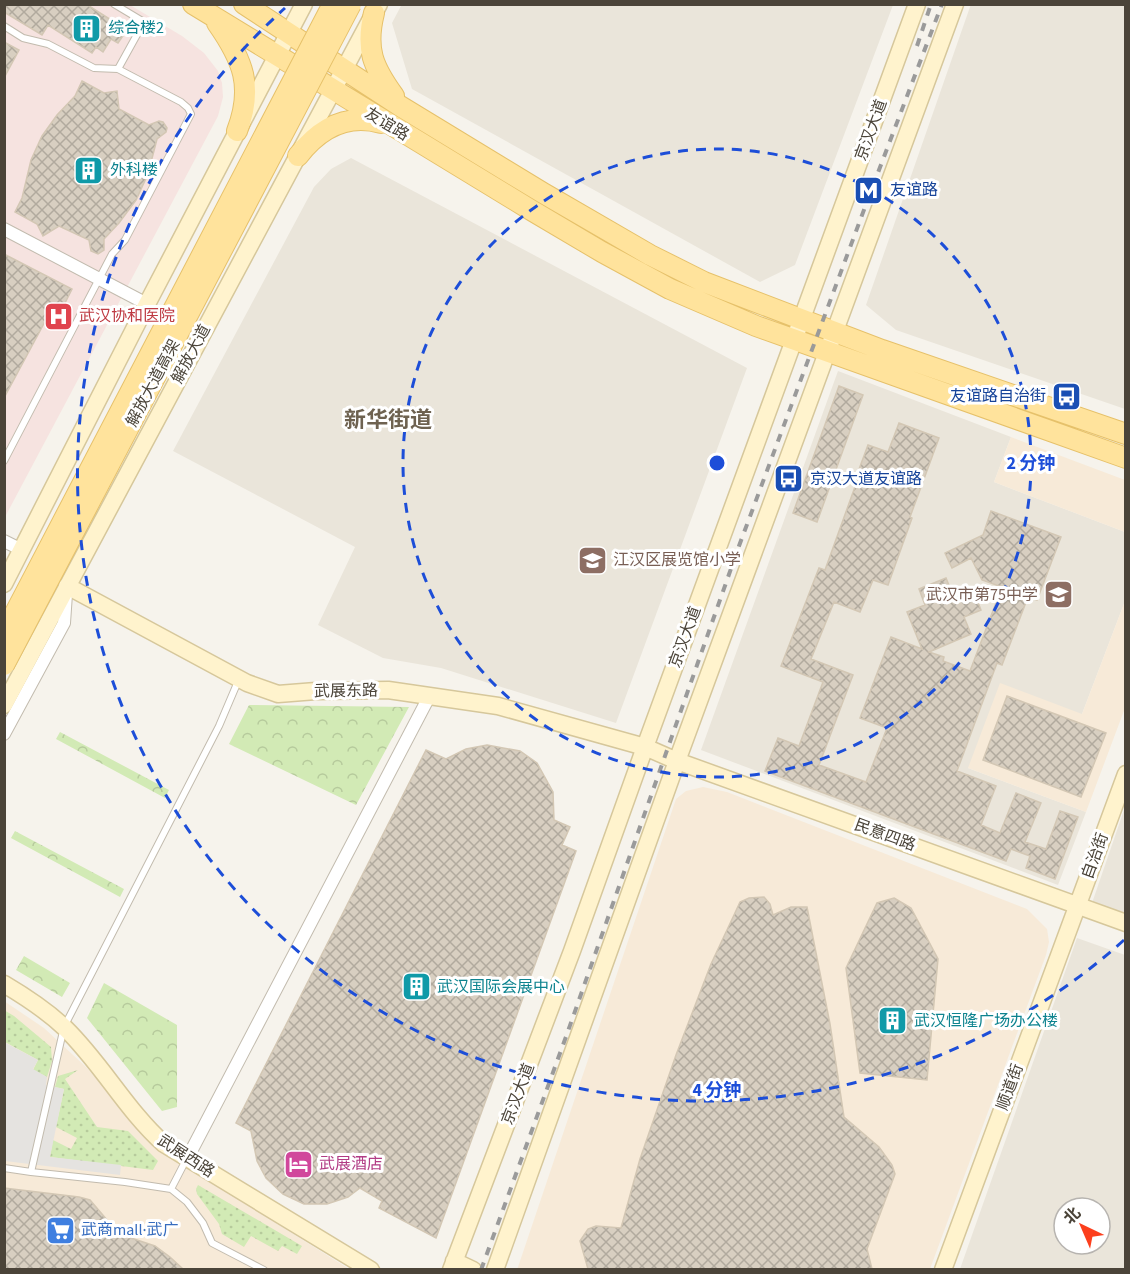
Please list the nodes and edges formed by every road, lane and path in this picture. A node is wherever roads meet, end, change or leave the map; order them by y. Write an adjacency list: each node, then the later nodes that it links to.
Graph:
1 (114, 4): 14 (lane)
2 (193, 4): 10 (main road, 友谊路)
3 (244, 4): 12 (main road, 友谊路)
4 (304, 4): 12 (main road)
5 (333, 4): 35 (main road, 解放大道高架, bridge)
6 (351, 4): 36 (main road, 解放大道高架, bridge)
7 (917, 4): 24 (main road, 京汉大道)
8 (956, 4): 25 (main road)
9 (376, 9): 15 (main road, 解放大道); 17 (main road)
10 (212, 16): 13 (main road, 友谊路); 19 (main road)
11 (4, 26): 14 (lane)
12 (289, 33): 13 (main road); 15 (main road, 友谊路)
13 (277, 56): 16 (main road, 友谊路); 19 (main road)
14 (118, 69): 22 (lane)
15 (344, 69): 16 (main road, 解放大道); 17 (main road, 友谊路)
16 (333, 90): 18 (main road, 友谊路); 20 (main road, 解放大道)
17 (400, 106): 24 (main road, 友谊路)
18 (392, 127): 20 (main road); 26 (main road, 友谊路)
19 (237, 131): 23 (main road)
20 (298, 156): 34 (main road, 解放大道)
21 (4, 229): 22 (street)
22 (99, 280): 23 (street); 30 (lane)
23 (147, 304): 32 (main road)
24 (802, 320): 25 (main road, 友谊路); 26 (main road, 京汉大道)
25 (836, 332): 27 (main road); 28 (main road, 友谊路)
26 (794, 340): 27 (main road, 友谊路); 41 (main road, 京汉大道)
27 (828, 352): 29 (main road, 友谊路); 42 (main road)
28 (1125, 434)
29 (1125, 458)
30 (4, 461)
31 (4, 541): 32 (street)
32 (22, 550): 33 (main road)
33 (4, 584)
34 (67, 586): 37 (main road, 武展东路); 39 (main road, 解放大道); 40 (street)
35 (4, 634)
36 (4, 665)
37 (239, 679): 38 (main road, 武展东路); 47 (lane)
38 (430, 695): 41 (main road, 武展东路); 48 (street)
39 (4, 705)
40 (4, 734)
41 (645, 747): 42 (main road, 民意四路); 52 (main road, 京汉大道)
42 (677, 761): 44 (main road, 民意四路); 56 (main road)
43 (1125, 774): 44 (main road, 自治街)
44 (1077, 904): 45 (main road, 民意四路); 57 (main road, 顺道街)
45 (1125, 923)
46 (4, 984): 47 (main road, 武展西路)
47 (64, 1027): 48 (main road, 武展西路); 50 (lane)
48 (187, 1159): 51 (lane); 54 (main road, 武展西路)
49 (4, 1168): 50 (lane)
50 (30, 1173): 51 (lane)
51 (171, 1189): 53 (lane)
52 (453, 1265): 55 (main road)
53 (264, 1269)
54 (371, 1269)
55 (472, 1269)
56 (495, 1269)
57 (943, 1269)

